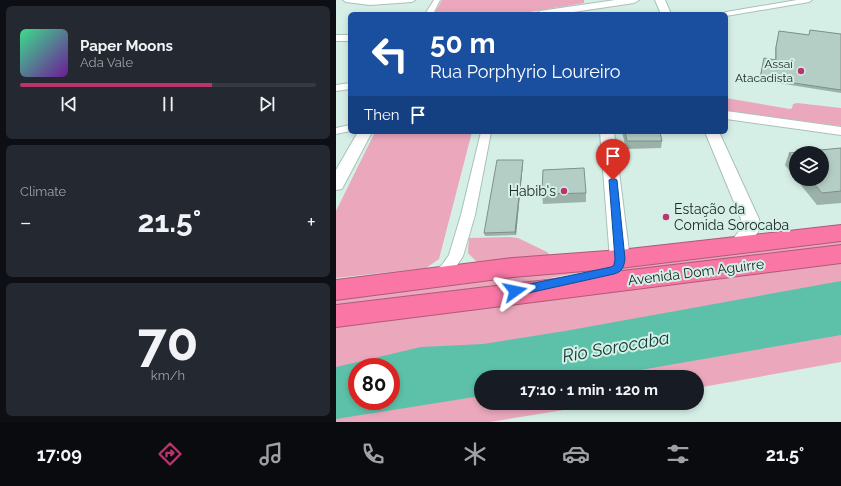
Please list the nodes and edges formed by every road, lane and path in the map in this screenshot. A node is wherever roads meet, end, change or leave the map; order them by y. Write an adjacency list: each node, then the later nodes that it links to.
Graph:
1 (346, 0): 2 (street)
2 (412, 0)
3 (437, 0): 9 (street)
4 (615, 0): 8 (main road)
5 (634, 0): 8 (main road)
6 (659, 0): 12 (main road)
7 (809, 0): 13 (street)
8 (594, 6): 10 (main road); 11 (main road)
9 (430, 12)
10 (544, 12)
11 (554, 12)
12 (665, 12)
13 (728, 14)
14 (336, 38): 15 (main road)
15 (348, 38)
16 (348, 86): 17 (street)
17 (336, 88)
18 (728, 115): 21 (main road)
19 (348, 128): 20 (street)
20 (336, 131)
21 (841, 131)
22 (365, 134): 26 (main road)
23 (486, 134): 30 (street)
24 (608, 134): 31 (main road)
25 (713, 134): 28 (main road)
26 (336, 184)
27 (841, 233): 28 (highway, Avenida Dom Aguirre)
28 (738, 245): 31 (highway, Avenida Dom Aguirre)
29 (841, 254): 35 (highway, Avenida Dom Aguirre)
30 (456, 256): 32 (street); 33 (street)
31 (620, 259): 32 (highway, Avenida Dom Aguirre); 35 (highway)
32 (480, 272): 33 (highway, Avenida Dom Aguirre)
33 (429, 278): 34 (highway, Avenida Dom Aguirre)
34 (336, 290)
35 (487, 298): 36 (highway, Avenida Dom Aguirre)
36 (336, 316)

